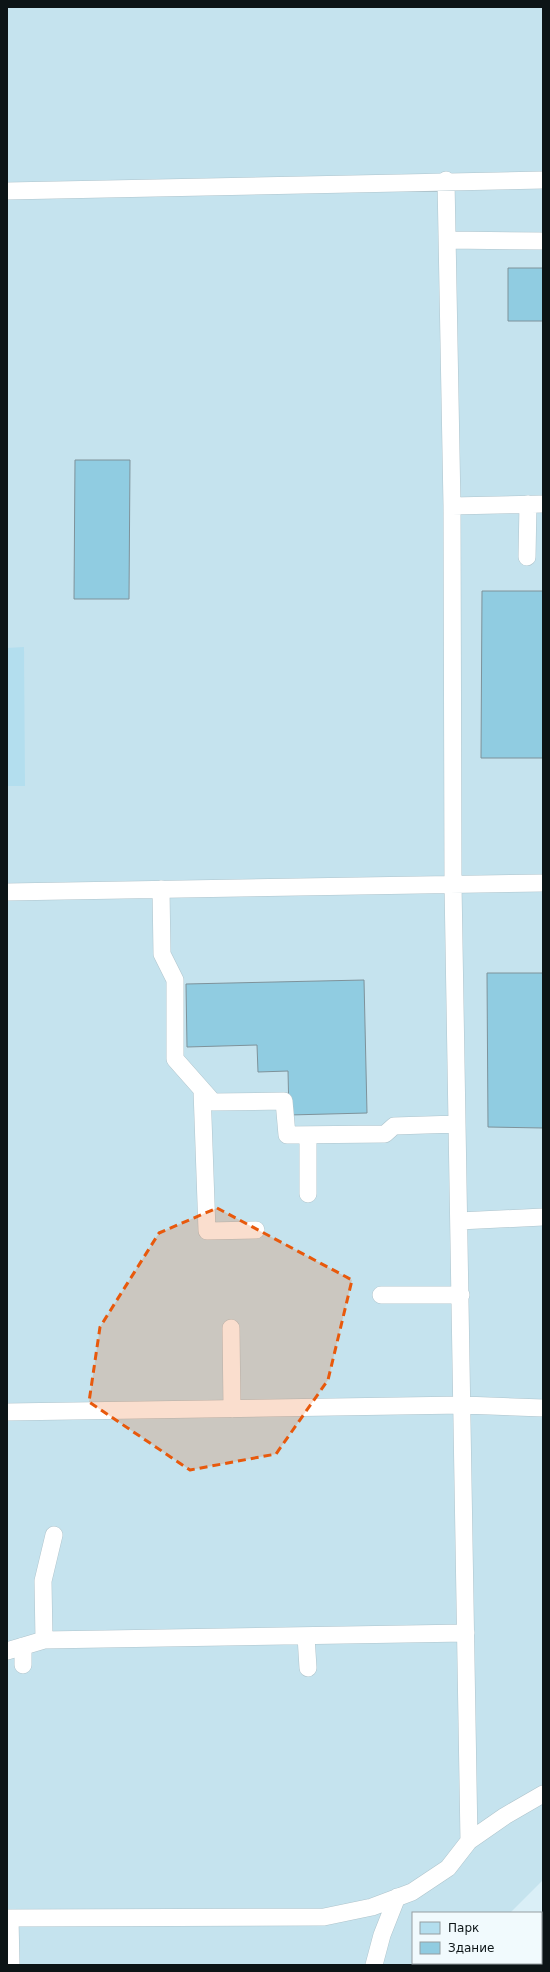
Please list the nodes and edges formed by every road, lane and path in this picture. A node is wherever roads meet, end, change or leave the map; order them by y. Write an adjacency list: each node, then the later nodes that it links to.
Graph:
1 (446, 180): 2 (lane); 3 (lane); 4 (lane)
2 (543, 180)
3 (7, 191)
4 (447, 240): 5 (lane); 7 (lane)
5 (543, 241)
6 (535, 504): 7 (lane); 8 (lane)
7 (452, 506): 10 (lane)
8 (527, 557)
9 (543, 883): 10 (lane)
10 (453, 884): 11 (lane); 14 (lane)
11 (161, 889): 12 (lane); 13 (lane)
12 (7, 892)
13 (202, 1090): 15 (lane); 19 (lane)
14 (458, 1124): 15 (lane); 18 (lane)
15 (308, 1135): 16 (lane)
16 (308, 1194)
17 (543, 1218): 18 (lane)
18 (459, 1221): 21 (lane)
19 (256, 1230)
20 (381, 1294): 21 (lane)
21 (461, 1294): 23 (lane)
22 (231, 1328): 25 (lane)
23 (463, 1405): 24 (lane); 25 (lane); 28 (lane)
24 (543, 1408)
25 (232, 1409): 26 (lane)
26 (7, 1412)
27 (54, 1534): 30 (lane)
28 (466, 1633): 29 (lane); 36 (lane)
29 (306, 1636): 30 (lane); 34 (lane)
30 (44, 1640): 31 (lane)
31 (23, 1646): 32 (lane); 33 (lane)
32 (7, 1651)
33 (23, 1665)
34 (308, 1668)
35 (543, 1794): 36 (lane)
36 (469, 1841): 37 (lane)
37 (397, 1897): 38 (lane); 40 (lane)
38 (8, 1918): 39 (lane)
39 (11, 1965)
40 (374, 1965)

